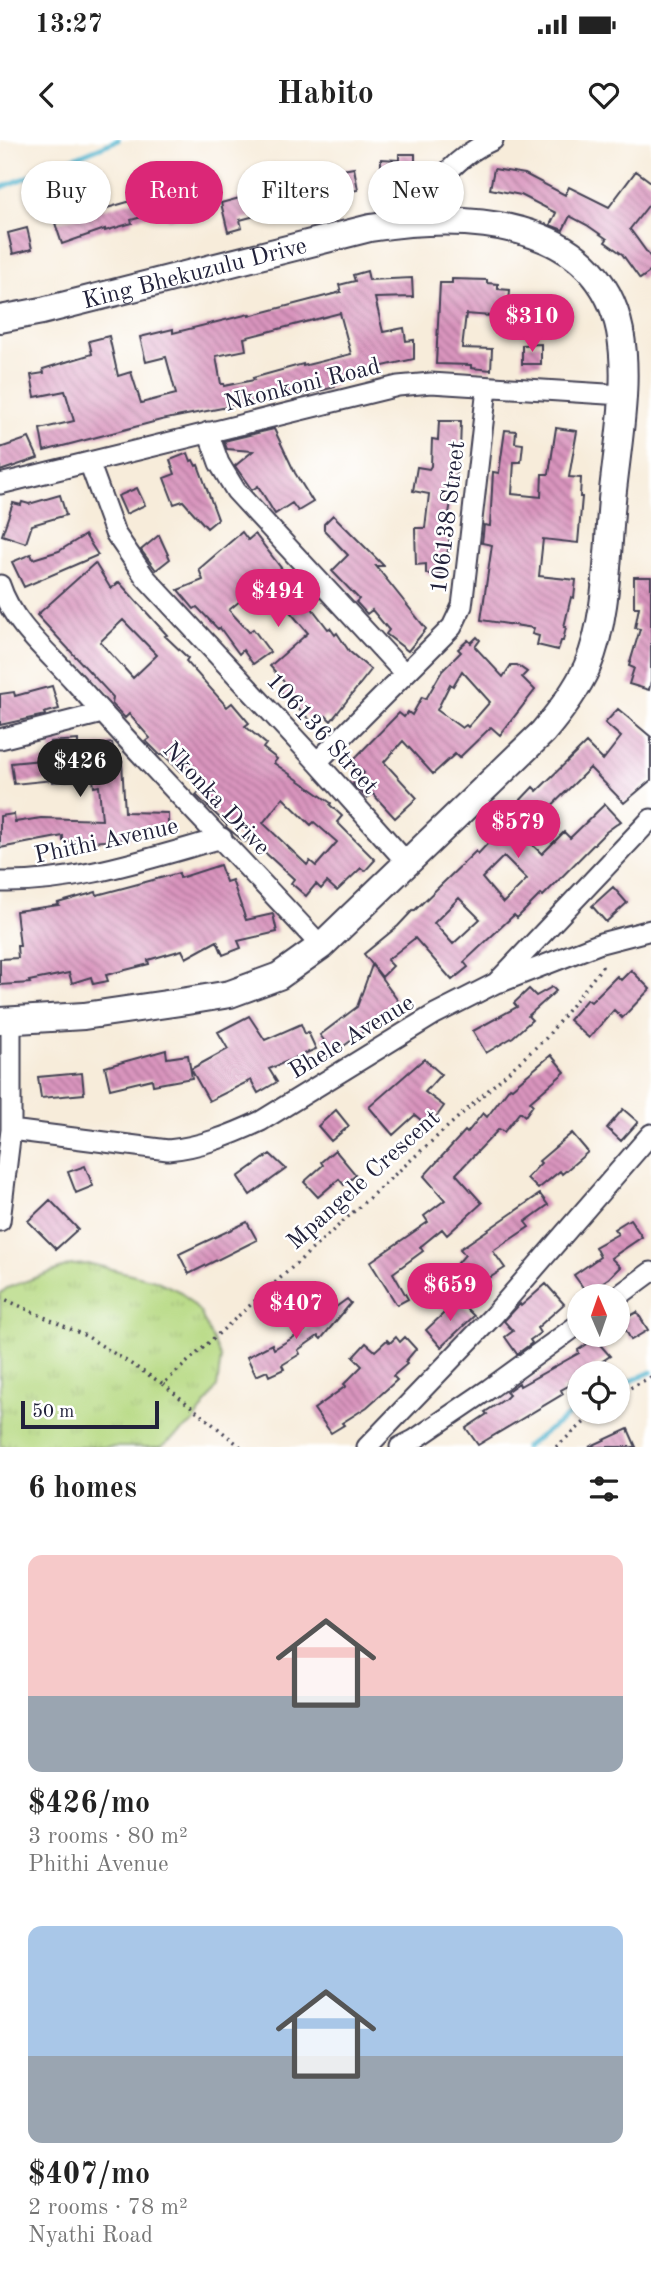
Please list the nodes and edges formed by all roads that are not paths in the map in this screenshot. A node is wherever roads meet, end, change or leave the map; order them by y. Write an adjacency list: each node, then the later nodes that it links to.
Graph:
1 (493, 140): 2 (street)
2 (457, 161)
3 (464, 222): 7 (street, King Bhekuzulu Drive)
4 (396, 224): 5 (street, King Bhekuzulu Drive)
5 (0, 319)
6 (487, 387): 7 (street, Nkonkoni Road); 8 (street, Nkonkoni Road); 13 (street, 106138 Street)
7 (622, 395): 19 (street, King Bhekuzulu Drive)
8 (208, 432): 9 (street, Nkonkoni Road); 13 (street)
9 (89, 462): 10 (street, Nkonkoni Road); 16 (street, 106136 Street)
10 (0, 484)
11 (0, 585): 12 (street, Nkonka Drive)
12 (6, 613): 14 (street, Nkonka Drive)
13 (405, 674): 16 (street, 106138 Street)
14 (102, 713): 15 (street); 18 (street, Nkonka Drive)
15 (0, 739)
16 (317, 762): 19 (street, 106136 Street)
17 (651, 819): 23 (street, Bhele Avenue)
18 (222, 838): 20 (street, Phithi Avenue); 22 (street, Nkonka Drive)
19 (408, 864): 22 (street, King Bhekuzulu Drive)
20 (0, 882)
21 (651, 930): 23 (street)
22 (321, 946): 24 (street, King Bhekuzulu Drive)
23 (496, 983): 25 (street, Bhele Avenue)
24 (5, 1021): 25 (street)
25 (11, 1130): 27 (street)
26 (651, 1133): 31 (street)
27 (0, 1221)
28 (651, 1272): 29 (street)
29 (630, 1287)
30 (567, 1333): 32 (street)
31 (366, 1447)
32 (400, 1447)

